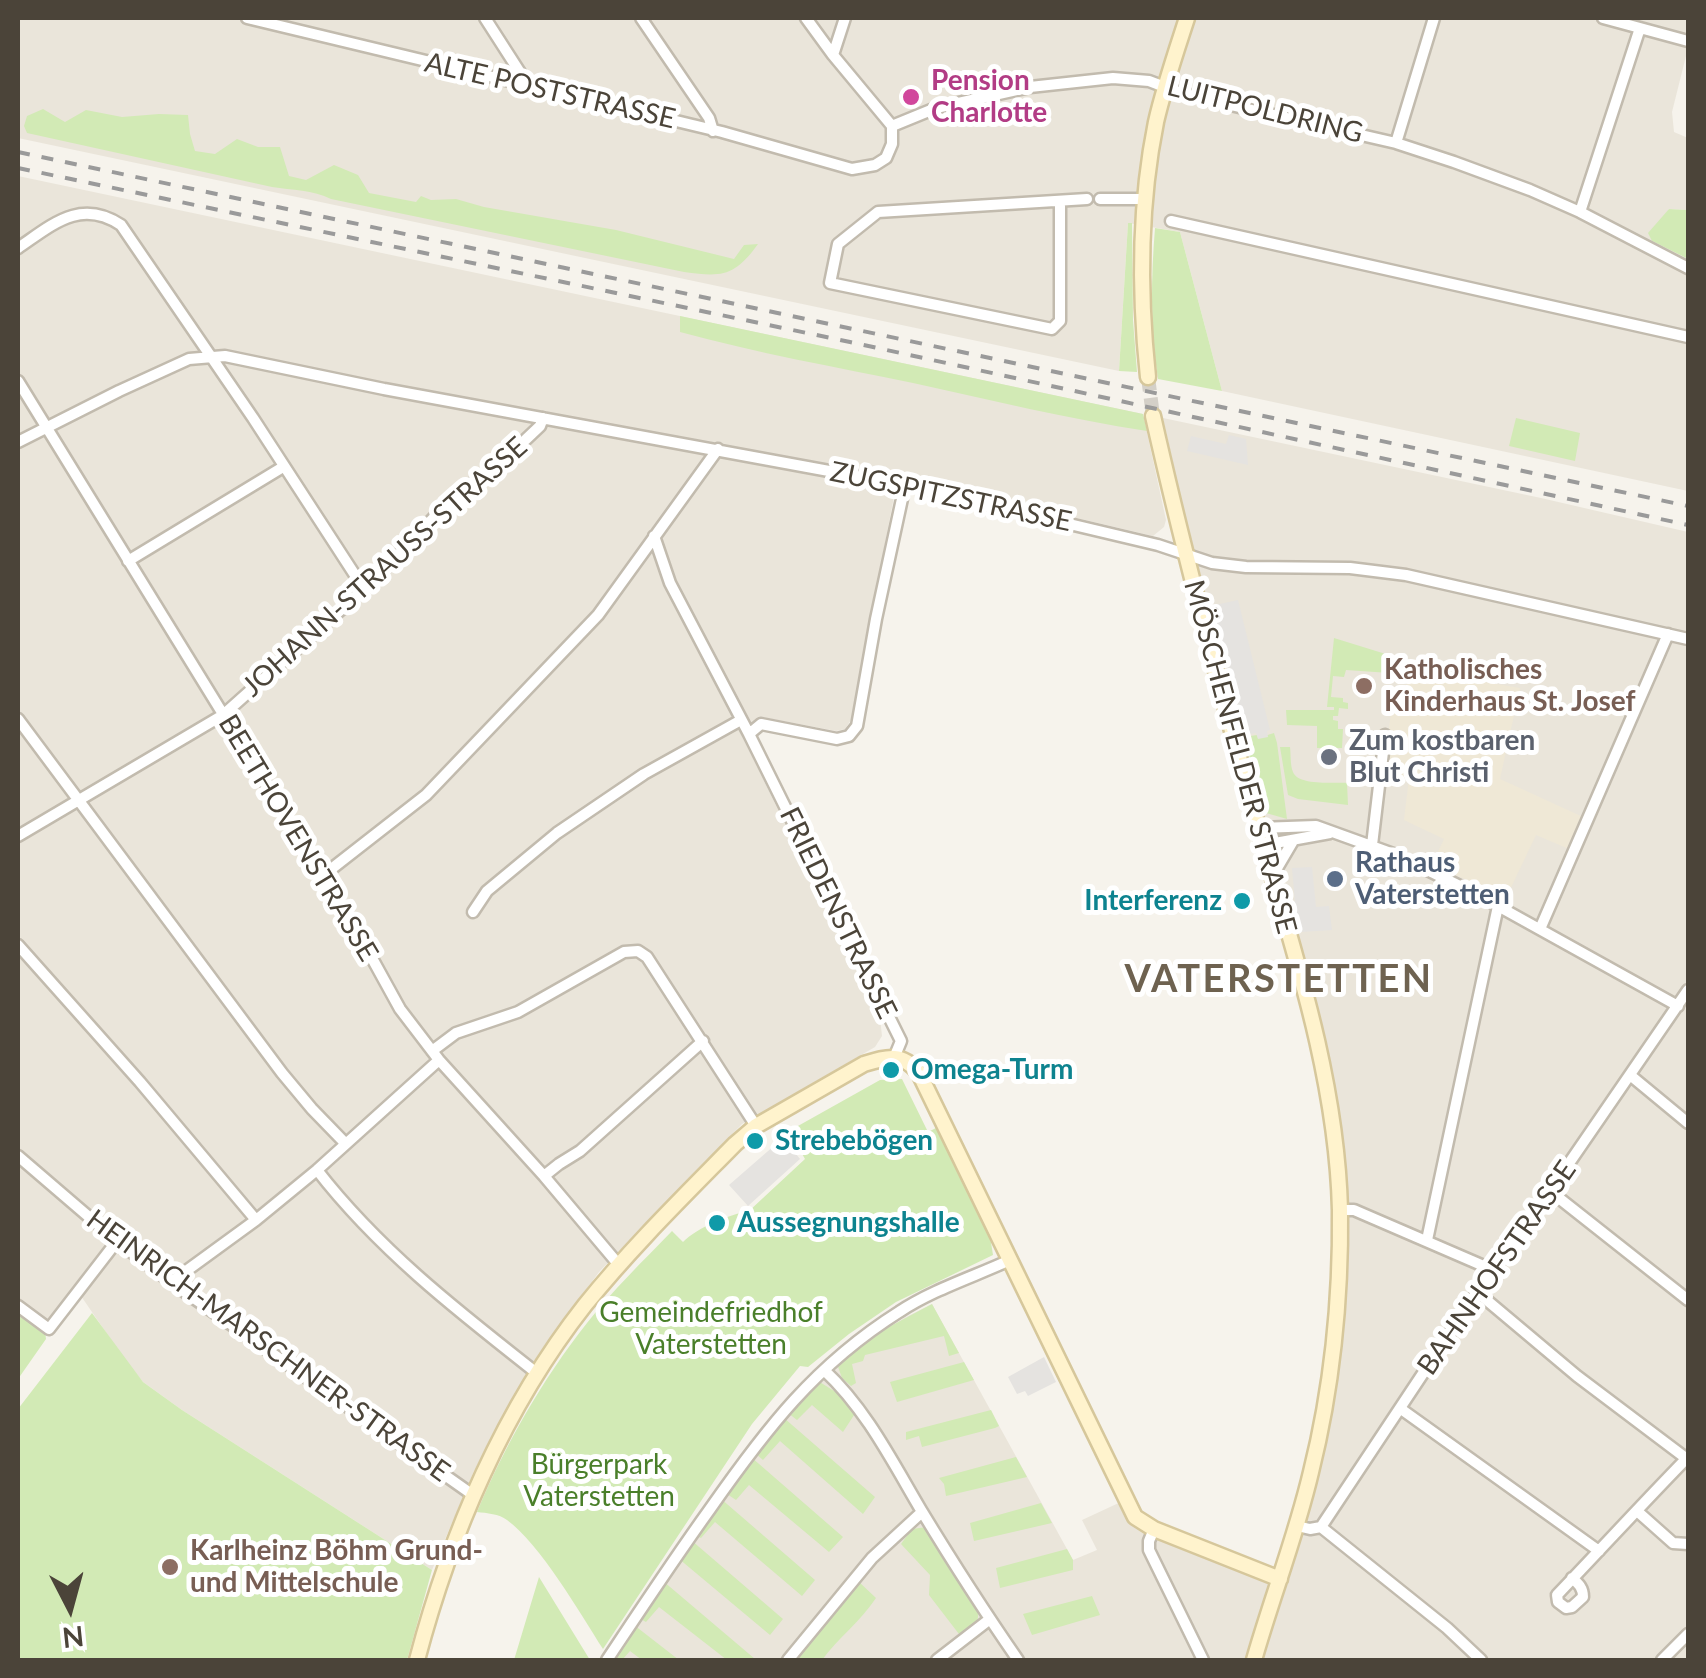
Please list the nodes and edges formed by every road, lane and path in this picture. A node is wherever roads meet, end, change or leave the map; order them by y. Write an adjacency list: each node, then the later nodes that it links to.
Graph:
1 (247, 18): 9 (street, ALTE POSTSTRASSE)
2 (485, 18): 13 (street)
3 (641, 18): 16 (street)
4 (806, 18): 12 (street)
5 (845, 18): 12 (street)
6 (1187, 18): 14 (street)
7 (1434, 18): 17 (street)
8 (1603, 18): 10 (street)
9 (261, 19): 13 (street, ALTE POSTSTRASSE)
10 (1640, 28): 11 (street); 22 (street)
11 (1688, 40)
12 (833, 54): 15 (street)
13 (530, 88): 16 (street, ALTE POSTSTRASSE)
14 (1166, 88): 15 (street, LUITPOLDRING); 17 (street, LUITPOLDRING); 19 (street)
15 (892, 126): 16 (street, ALTE POSTSTRASSE)
16 (713, 130)
17 (1396, 143): 22 (street, LUITPOLDRING)
18 (1087, 198): 21 (street)
19 (1145, 198): 20 (street); 28 (street)
20 (1100, 199)
21 (1060, 200): 21 (street)
22 (1580, 212): 25 (street, LUITPOLDRING)
23 (1171, 221): 26 (street)
24 (18, 248): 27 (street)
25 (1688, 268)
26 (1688, 337)
27 (211, 356): 31 (street, ZUGSPITZSTRASSE); 32 (street, ZUGSPITZSTRASSE); 35 (street)
28 (1148, 377)
29 (18, 381): 32 (street, BEETHOVENSTRASSE)
30 (1153, 416): 38 (street, MÖSCHENFELDER STRASSE)
31 (543, 418): 34 (street, ZUGSPITZSTRASSE); 40 (street, JOHANN-STRAUSS-STRASSE)
32 (46, 428): 33 (street, ZUGSPITZSTRASSE); 39 (street, BEETHOVENSTRASSE)
33 (18, 442)
34 (718, 449): 36 (street, ZUGSPITZSTRASSE); 37 (street)
35 (284, 467): 39 (street); 40 (street)
36 (905, 485): 38 (street, ZUGSPITZSTRASSE); 46 (street)
37 (654, 536): 45 (street, FRIEDENSTRASSE); 56 (street)
38 (1184, 555): 41 (street, ZUGSPITZSTRASSE); 49 (street, MÖSCHENFELDER STRASSE)
39 (128, 561): 43 (street, BEETHOVENSTRASSE)
40 (364, 590): 43 (street, JOHANN-STRAUSS-STRASSE)
41 (1668, 634): 42 (street, ZUGSPITZSTRASSE); 59 (street)
42 (1688, 639)
43 (223, 715): 48 (street, JOHANN-STRAUSS-STRASSE); 56 (street, BEETHOVENSTRASSE)
44 (18, 719): 48 (street)
45 (741, 720): 46 (street, FRIEDENSTRASSE); 58 (street)
46 (749, 734): 64 (street, FRIEDENSTRASSE)
47 (1385, 735): 54 (street)
48 (79, 800): 51 (street, JOHANN-STRAUSS-STRASSE); 68 (street)
49 (1259, 828): 50 (street); 53 (street, MÖSCHENFELDER STRASSE)
50 (1336, 833): 52 (street); 54 (street)
51 (18, 836)
52 (1293, 840): 53 (street); 55 (street)
53 (1264, 845): 55 (street, MÖSCHENFELDER STRASSE)
54 (1372, 845): 57 (street)
55 (1273, 875): 73 (street, MÖSCHENFELDER STRASSE)
56 (321, 877): 63 (street, BEETHOVENSTRASSE)
57 (1498, 906): 59 (street); 75 (street)
58 (473, 912)
59 (1540, 929): 61 (street)
60 (18, 945): 74 (street)
61 (1684, 1001): 65 (street, BAHNHOFSTRASSE)
62 (703, 1042): 63 (street); 67 (street); 71 (street)
63 (436, 1056): 68 (street); 71 (street, BEETHOVENSTRASSE)
64 (894, 1058): 67 (street); 77 (street, FRIEDENSTRASSE)
65 (1630, 1075): 66 (street); 72 (street, BAHNHOFSTRASSE)
66 (1688, 1123)
67 (756, 1126): 78 (street)
68 (345, 1143): 70 (street)
69 (18, 1156): 76 (street, HEINRICH-MARSCHNER-STRASSE)
70 (318, 1170): 74 (street); 85 (street)
71 (544, 1176): 78 (street, BEETHOVENSTRASSE)
72 (1550, 1190): 79 (street, BAHNHOFSTRASSE); 82 (street)
73 (1340, 1210): 75 (street); 91 (street, MÖSCHENFELDER STRASSE)
74 (256, 1220): 80 (street)
75 (1427, 1240): 79 (street)
76 (117, 1241): 80 (street, HEINRICH-MARSCHNER-STRASSE); 83 (street)
77 (1010, 1260): 84 (street); 93 (street, FRIEDENSTRASSE)
78 (619, 1265): 85 (street)
79 (1492, 1270): 81 (street, BAHNHOFSTRASSE)
80 (171, 1282): 88 (street, HEINRICH-MARSCHNER-STRASSE)
81 (1477, 1292): 86 (street, BAHNHOFSTRASSE); 87 (street)
82 (1688, 1300)
83 (18, 1306)
84 (824, 1370): 90 (street); 101 (street)
85 (538, 1374): 88 (street)
86 (1400, 1409): 92 (street, BAHNHOFSTRASSE); 95 (street)
87 (1688, 1458): 89 (street)
88 (474, 1494): 100 (street)
89 (1637, 1511): 94 (street); 95 (street)
90 (922, 1512): 98 (street); 102 (street)
91 (1299, 1520): 92 (street); 97 (street, MÖSCHENFELDER STRASSE)
92 (1322, 1527): 107 (street)
93 (1154, 1529): 97 (street, FRIEDENSTRASSE); 105 (street)
94 (1688, 1544)
95 (1599, 1550): 96 (street)
96 (1572, 1578)
97 (1280, 1579): 106 (street, MÖSCHENFELDER STRASSE)
98 (990, 1620): 103 (street); 104 (street)
99 (1688, 1634): 108 (street)
100 (421, 1656)
101 (607, 1660)
102 (788, 1660)
103 (937, 1660)
104 (1018, 1660)
105 (1202, 1660)
106 (1254, 1660)
107 (1482, 1660)
108 (1662, 1660)

